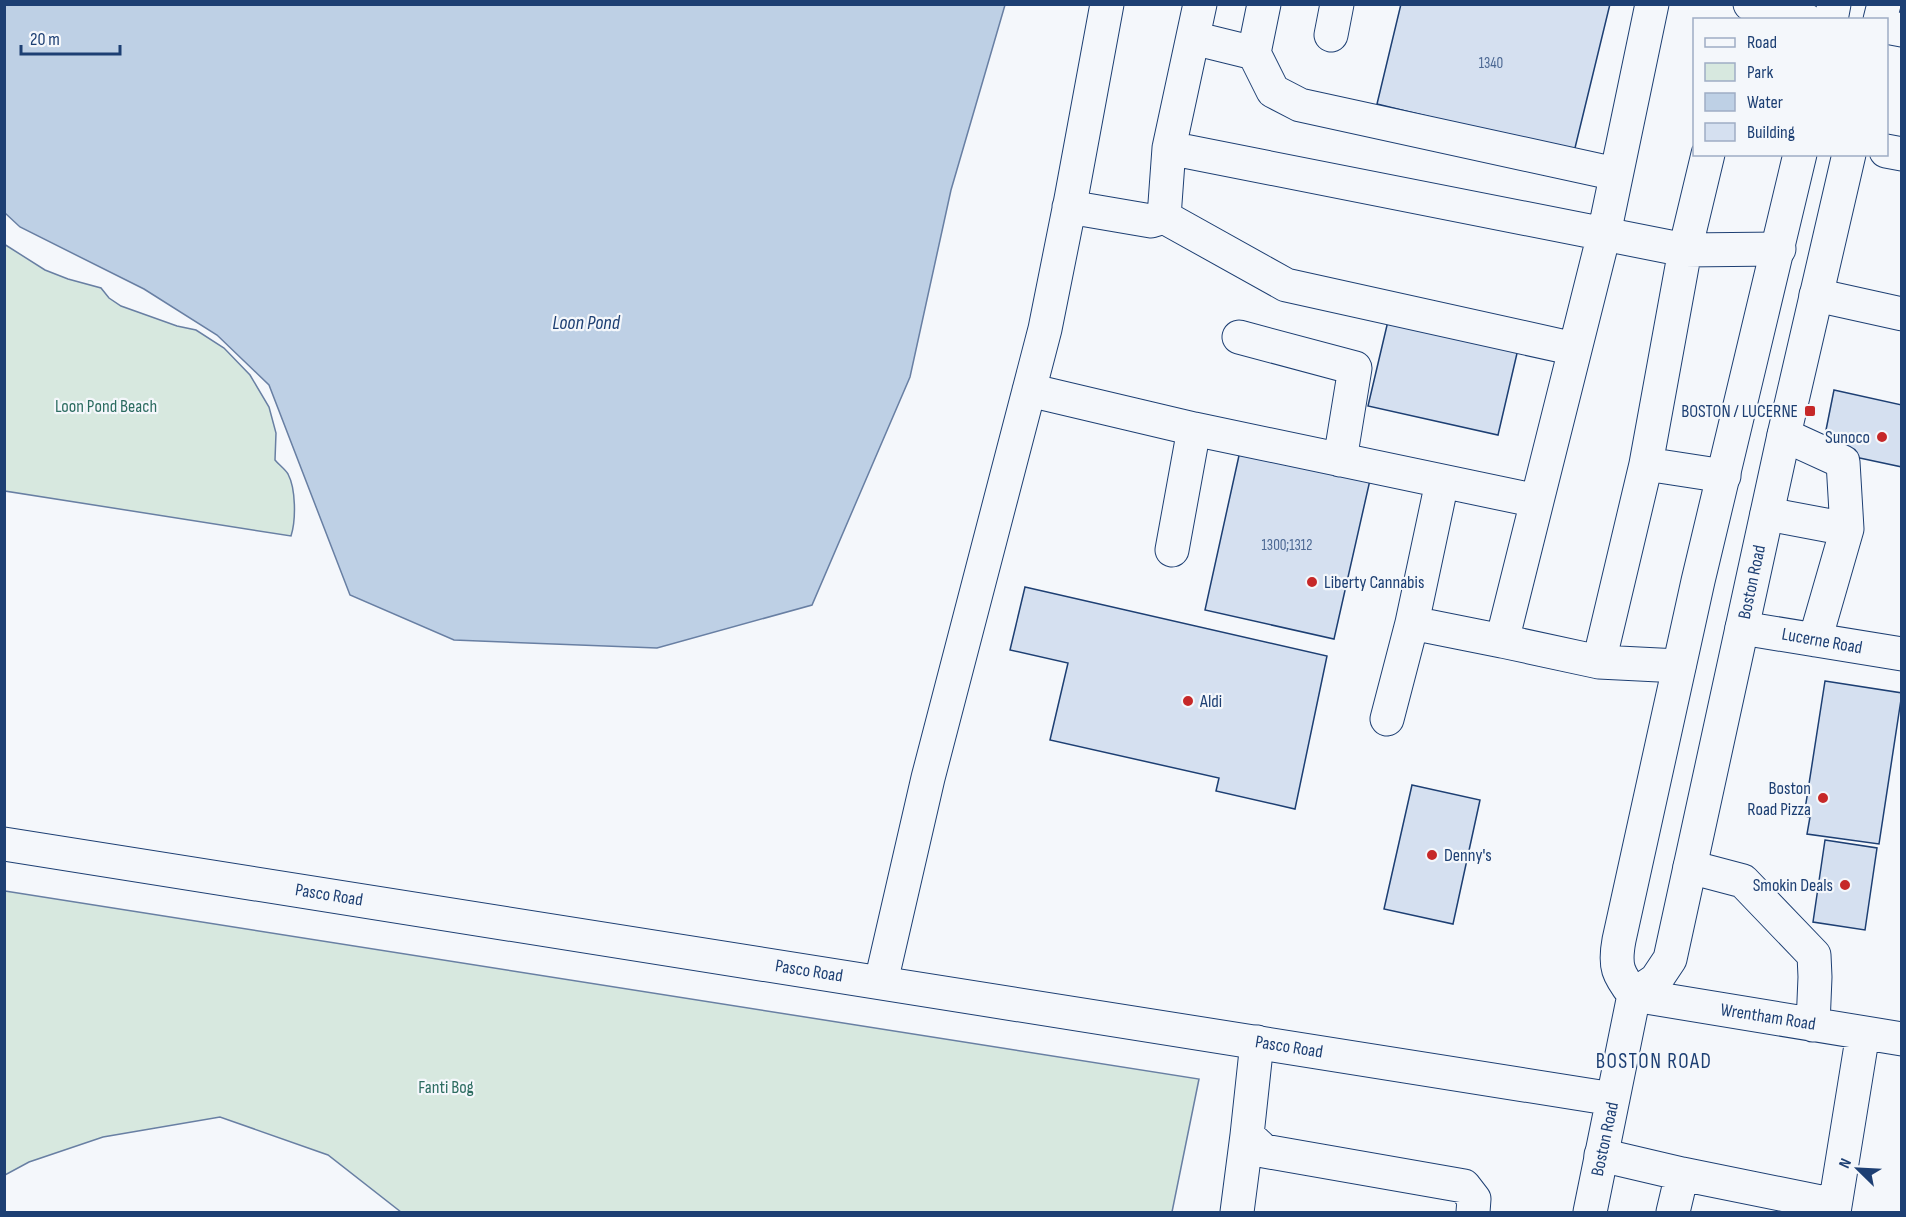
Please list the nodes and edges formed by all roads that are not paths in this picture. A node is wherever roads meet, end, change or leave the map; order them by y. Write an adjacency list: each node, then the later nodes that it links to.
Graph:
1 (1107, 4): 14 (main road)
2 (1200, 4): 7 (main road)
3 (1264, 4): 8 (main road)
4 (1652, 4): 13 (main road)
5 (1750, 4): 6 (main road)
6 (1799, 18)
7 (1192, 38): 8 (main road); 9 (main road)
8 (1254, 53): 13 (main road)
9 (1169, 148): 15 (main road); 16 (main road)
10 (1708, 156): 18 (main road)
11 (1800, 156): 17 (main road)
12 (1849, 156): 19 (main road, Boston Road)
13 (1616, 174): 16 (main road)
14 (1069, 207): 15 (main road); 23 (main road)
15 (1164, 217): 22 (main road)
16 (1604, 234): 18 (main road); 22 (main road)
17 (1779, 249): 18 (main road); 28 (main road)
18 (1684, 250): 27 (main road)
19 (1816, 295): 20 (main road); 25 (main road, Boston Road)
20 (1902, 314)
21 (1239, 337): 26 (main road)
22 (1575, 349): 30 (main road)
23 (1029, 390): 24 (main road); 44 (main road)
24 (1194, 429): 26 (main road); 33 (main road)
25 (1784, 435): 31 (main road, Boston Road); 32 (main road)
26 (1340, 460): 29 (main road)
27 (1646, 464): 28 (main road); 39 (main road)
28 (1724, 476): 40 (main road)
29 (1442, 482): 30 (main road); 34 (main road)
30 (1537, 501): 37 (main road)
31 (1767, 514): 32 (main road); 35 (main road, Boston Road)
32 (1847, 529): 36 (main road)
33 (1172, 550)
34 (1412, 623): 37 (main road); 41 (main road)
35 (1742, 628): 36 (main road, Lucerne Road); 43 (main road, Boston Road)
36 (1815, 640): 38 (main road, Lucerne Road)
37 (1502, 641): 39 (main road)
38 (1902, 654)
39 (1599, 662): 40 (main road)
40 (1679, 666): 45 (main road)
41 (1388, 719)
42 (4, 844): 44 (main road, Pasco Road)
43 (1690, 867): 45 (main road, Boston Road); 46 (main road)
44 (881, 982): 49 (main road, Pasco Road)
45 (1634, 995): 46 (main road, Wrentham Road); 50 (main road, Boston Road)
46 (1813, 1025): 47 (main road, Wrentham Road)
47 (1863, 1033): 48 (main road, Wrentham Road); 54 (main road)
48 (1902, 1040)
49 (1257, 1042): 50 (main road, Pasco Road); 51 (main road)
50 (1613, 1099): 52 (main road, Boston Road)
51 (1247, 1135): 55 (main road); 56 (main road)
52 (1601, 1155): 53 (main road); 57 (main road, Boston Road)
53 (1682, 1174): 54 (main road); 58 (main road)
54 (1835, 1209)
55 (1237, 1212)
56 (1473, 1212)
57 (1590, 1212)
58 (1673, 1212)

